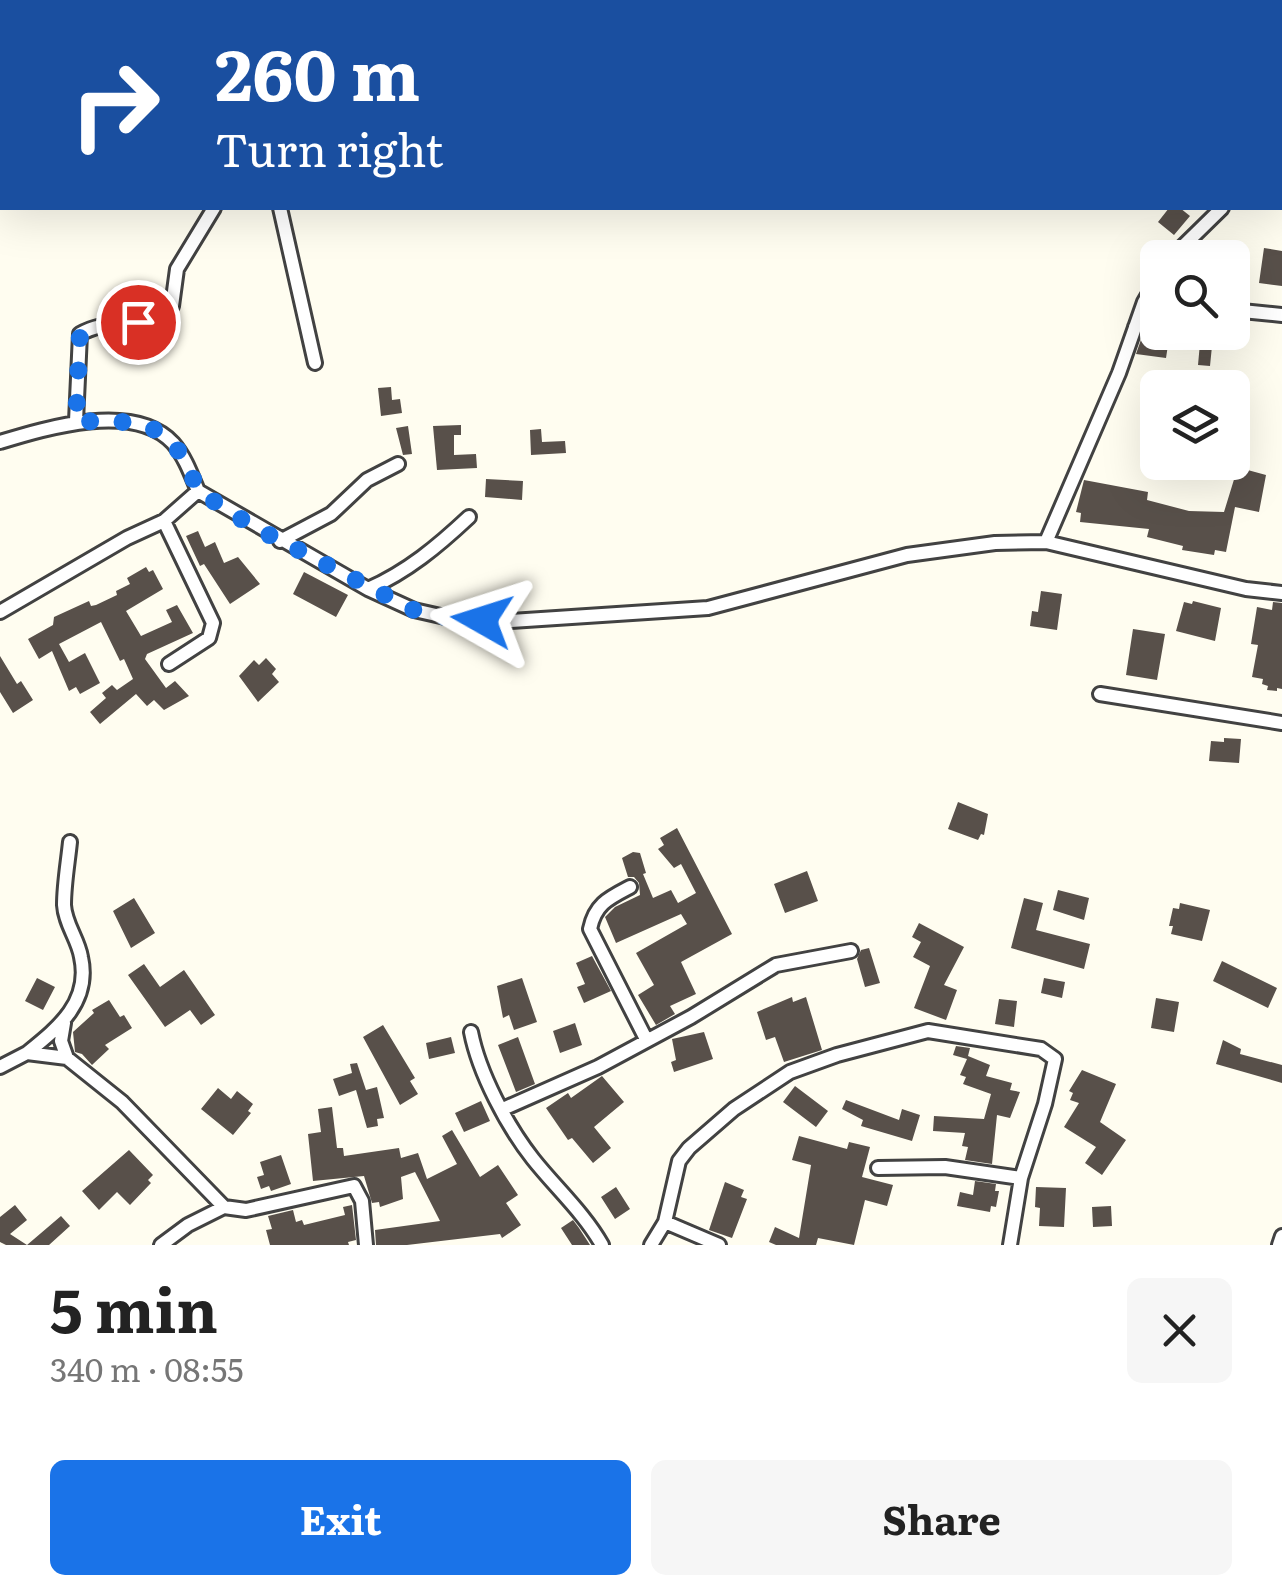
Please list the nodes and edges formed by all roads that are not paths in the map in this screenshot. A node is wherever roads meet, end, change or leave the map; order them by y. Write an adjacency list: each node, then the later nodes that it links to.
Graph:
1 (213, 210): 11 (street)
2 (280, 210): 10 (street)
3 (1220, 210): 4 (street)
4 (1190, 240)
5 (1250, 312): 6 (street)
6 (1282, 315)
7 (1140, 316): 9 (street)
8 (1140, 325): 9 (street)
9 (1135, 327): 18 (street)
10 (315, 363)
11 (76, 421): 12 (street); 14 (street)
12 (0, 442)
13 (398, 464): 17 (street)
14 (198, 491): 16 (street); 17 (street)
15 (469, 517): 19 (street)
16 (164, 521): 21 (street); 22 (street)
17 (280, 542): 19 (street)
18 (1046, 542): 19 (street); 20 (street)
19 (368, 589)
20 (1282, 593)
21 (0, 612)
22 (170, 664)
23 (1100, 694): 24 (street)
24 (1282, 723)
25 (70, 842): 28 (street)
26 (630, 887): 30 (street)
27 (851, 951): 30 (street)
28 (64, 1023): 31 (street); 32 (street)
29 (471, 1032): 34 (street)
30 (646, 1039): 34 (street)
31 (27, 1053): 32 (street); 33 (street)
32 (67, 1058): 37 (street)
33 (0, 1068)
34 (504, 1109): 42 (street)
35 (878, 1168): 36 (street)
36 (1021, 1178): 38 (street); 45 (street)
37 (224, 1207): 40 (street); 41 (street)
38 (665, 1222): 43 (street); 44 (street)
39 (1282, 1236): 46 (street)
40 (160, 1245)
41 (366, 1245)
42 (602, 1245)
43 (651, 1245)
44 (719, 1245)
45 (1010, 1245)
46 (1279, 1245)

